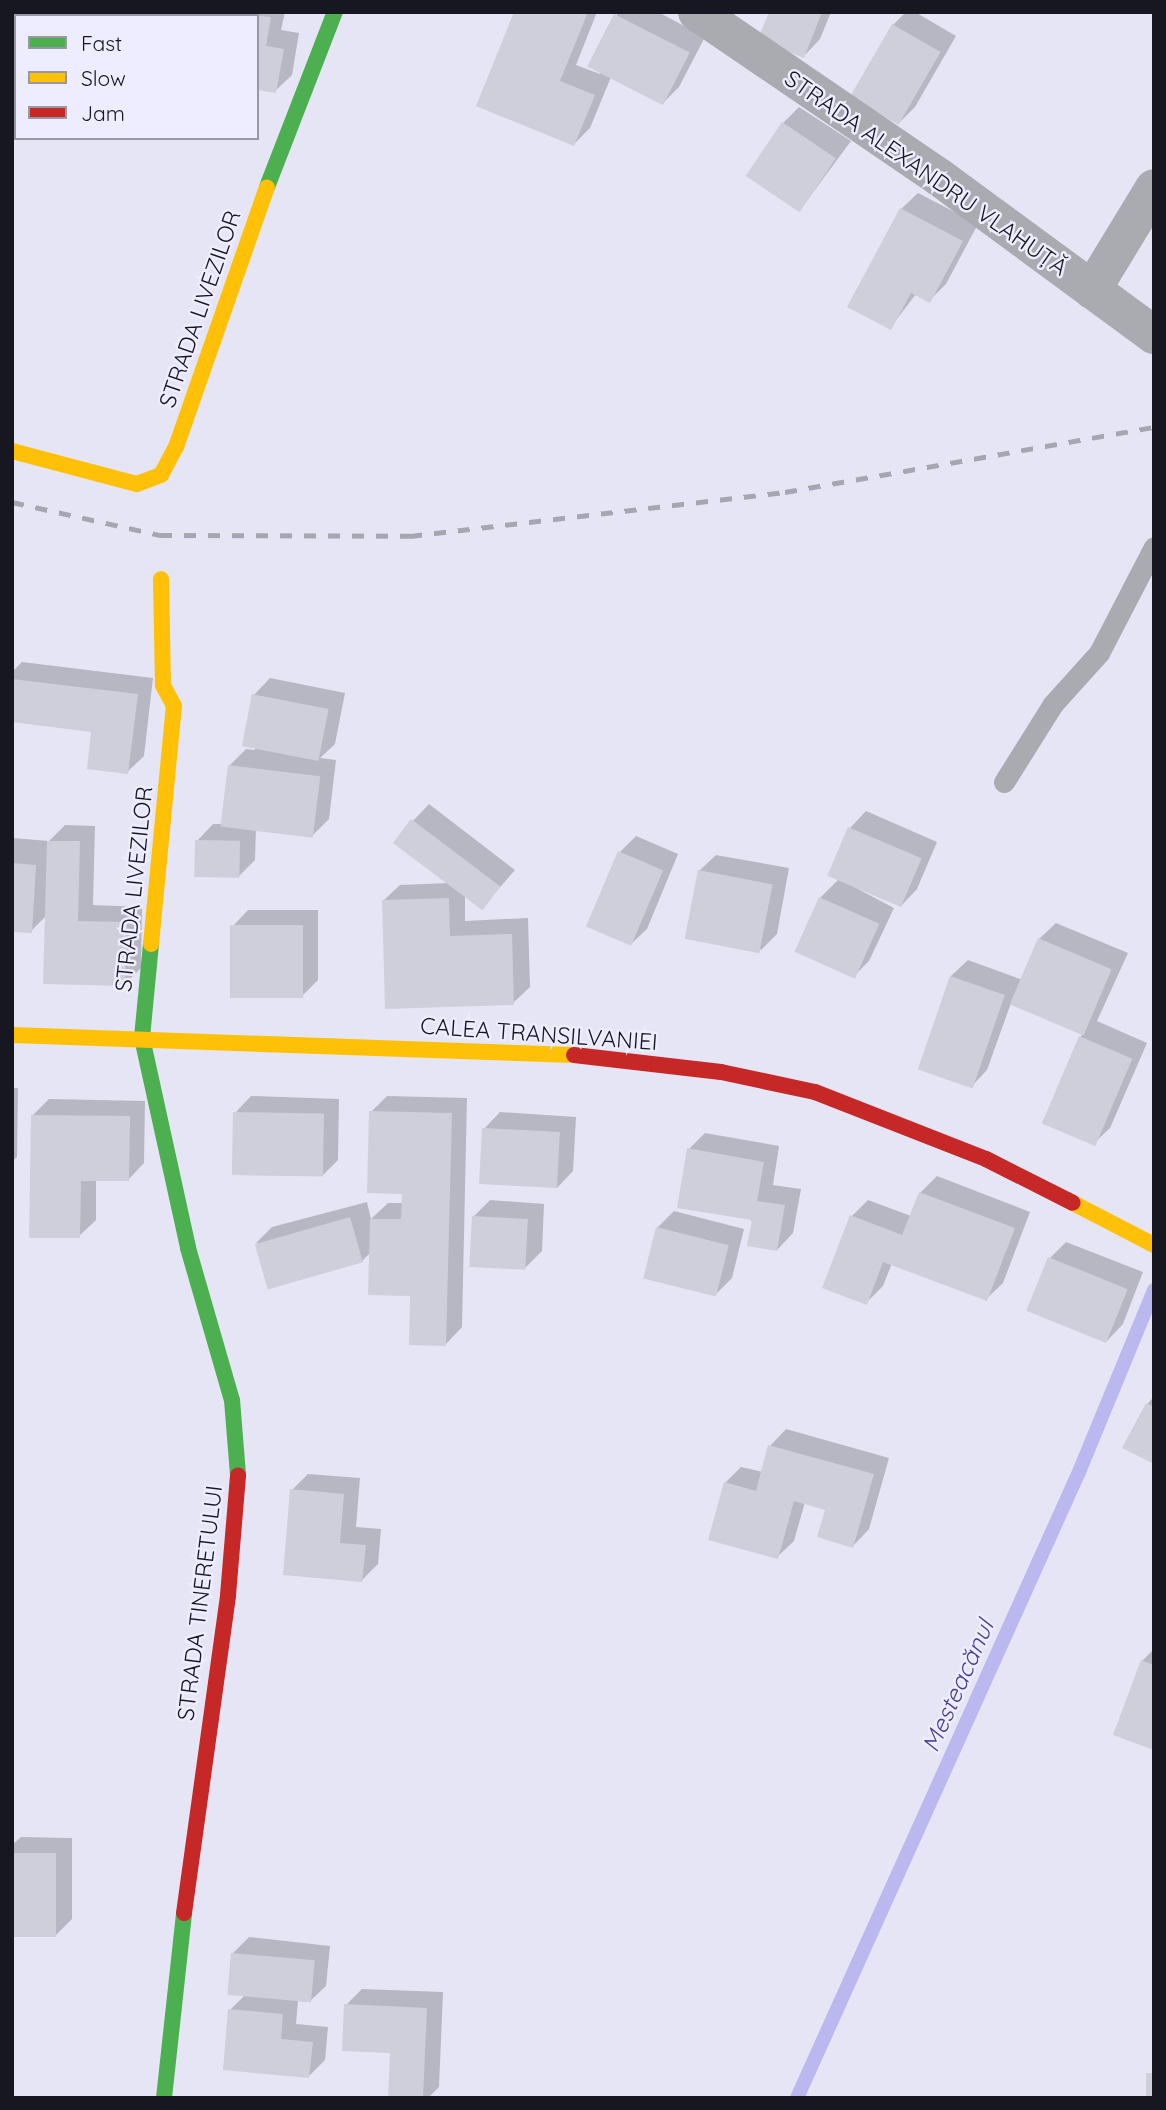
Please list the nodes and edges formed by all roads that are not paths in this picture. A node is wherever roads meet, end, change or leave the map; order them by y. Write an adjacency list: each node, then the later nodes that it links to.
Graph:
1 (335, 12): 6 (main road, STRADA LIVEZILOR)
2 (697, 12): 4 (street, STRADA ALEXANDRU VLAHUȚĂ)
3 (1154, 188): 4 (street)
4 (1092, 290): 5 (street, STRADA ALEXANDRU VLAHUȚĂ)
5 (1154, 335)
6 (12, 451)
7 (1154, 547): 9 (lane)
8 (161, 579): 11 (main road, STRADA LIVEZILOR)
9 (1004, 782)
10 (12, 1035): 11 (main road, CALEA TRANSILVANIEI)
11 (142, 1038): 12 (main road, CALEA TRANSILVANIEI); 13 (main road, STRADA TINERETULUI)
12 (1148, 1242)
13 (164, 2098)

